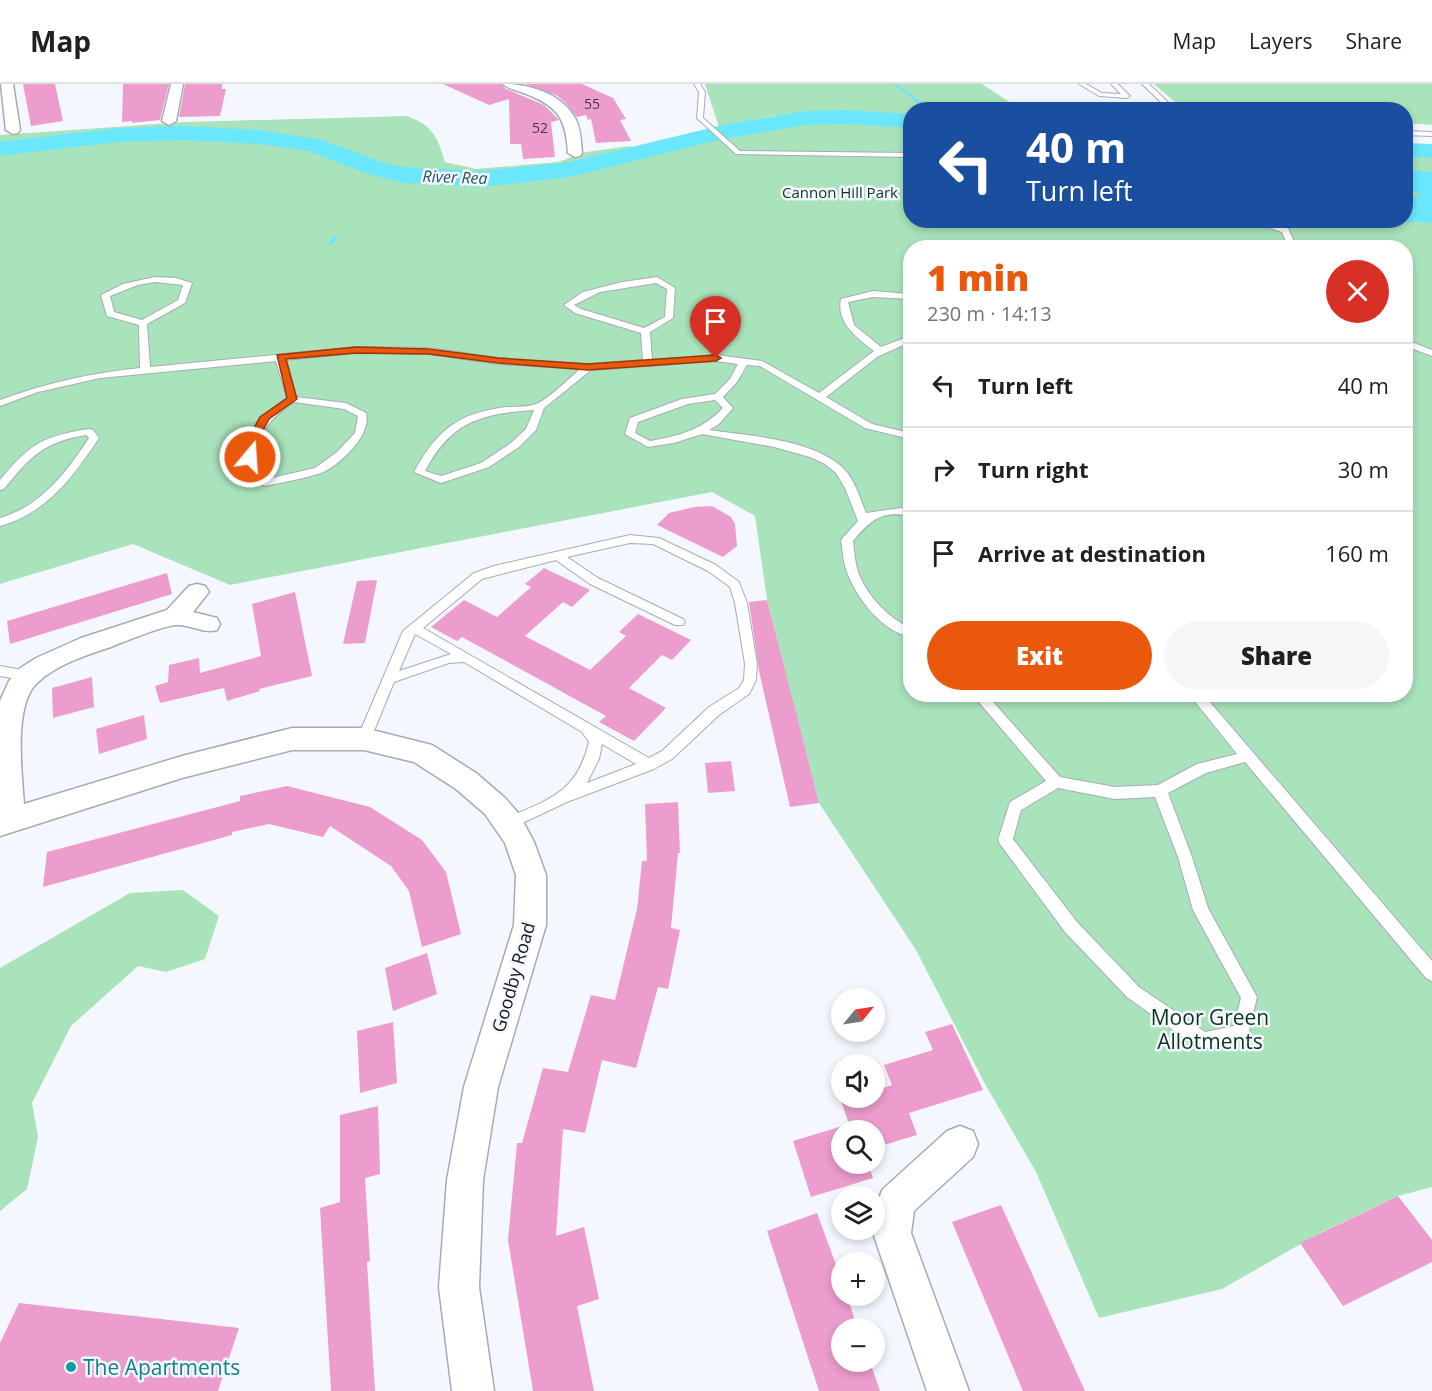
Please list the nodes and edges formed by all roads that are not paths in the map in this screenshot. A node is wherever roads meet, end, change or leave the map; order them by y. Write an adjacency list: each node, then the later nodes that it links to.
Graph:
1 (8, 84): 10 (street)
2 (177, 84): 9 (street)
3 (509, 84): 13 (street)
4 (697, 84): 14 (lane)
5 (1082, 84): 6 (lane)
6 (1114, 84)
7 (1145, 84): 8 (lane)
8 (1164, 102)
9 (169, 122)
10 (13, 130)
11 (1413, 133): 12 (lane)
12 (1432, 134)
13 (575, 153)
14 (903, 155)
15 (1278, 228): 16 (lane)
16 (1285, 230): 17 (lane)
17 (1289, 240)
18 (903, 296): 23 (lane)
19 (143, 323): 19 (lane); 29 (lane)
20 (645, 331): 20 (lane); 26 (lane)
21 (903, 340): 23 (lane)
22 (1413, 346): 24 (lane)
23 (879, 351): 31 (lane)
24 (1432, 353)
25 (280, 357): 28 (lane); 29 (lane); 32 (lane)
26 (648, 361): 27 (lane); 28 (lane)
27 (744, 361): 30 (lane); 31 (lane)
28 (588, 367): 34 (lane)
29 (146, 370): 33 (lane)
30 (718, 397): 35 (lane); 35 (lane)
31 (818, 398): 36 (lane)
32 (292, 399): 32 (lane)
33 (0, 403)
34 (540, 406): 34 (lane)
35 (699, 431): 39 (lane)
36 (903, 434)
37 (0, 487): 40 (lane)
38 (903, 511): 39 (lane)
39 (864, 521): 47 (lane)
40 (0, 522)
41 (558, 556): 44 (lane); 46 (lane); 57 (lane)
42 (197, 592): 43 (street)
43 (176, 616): 45 (street); 50 (street)
44 (679, 622)
45 (208, 624)
46 (414, 628): 48 (lane); 51 (lane)
47 (903, 629)
48 (465, 657): 51 (lane); 54 (lane)
49 (0, 671): 50 (lane)
50 (28, 676): 61 (street)
51 (389, 679): 55 (lane)
52 (985, 702): 58 (lane)
53 (1203, 702): 56 (lane)
54 (587, 728): 57 (lane); 60 (lane)
55 (364, 739): 61 (street, Goodby Road); 62 (street, Goodby Road)
56 (1250, 756): 59 (lane); 63 (lane)
57 (649, 765): 60 (lane)
58 (1056, 783): 59 (lane); 59 (lane)
59 (1160, 791)
60 (568, 796): 62 (lane)
61 (5, 822)
62 (509, 822): 65 (street, Goodby Road)
63 (1432, 973)
64 (960, 1144): 66 (street)
65 (473, 1391)
66 (948, 1391)

